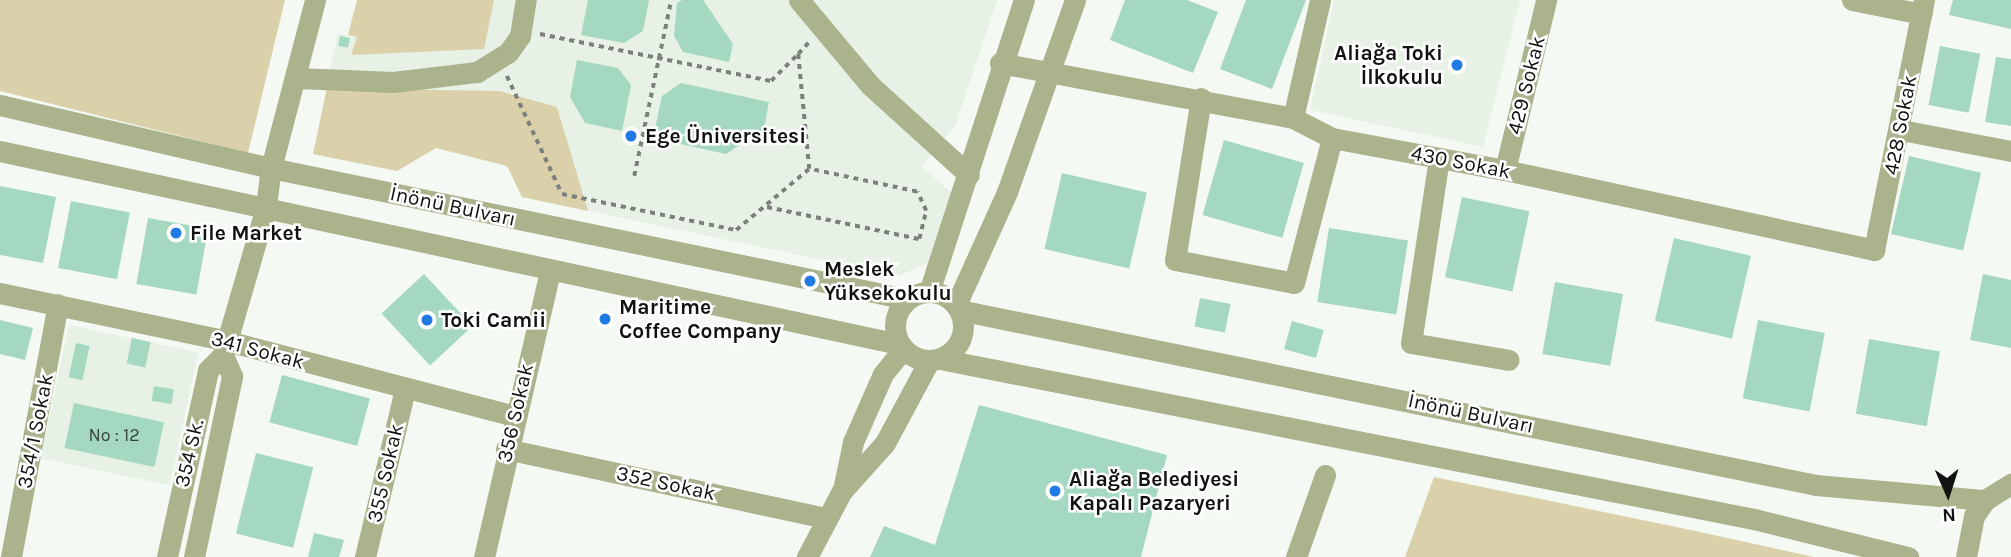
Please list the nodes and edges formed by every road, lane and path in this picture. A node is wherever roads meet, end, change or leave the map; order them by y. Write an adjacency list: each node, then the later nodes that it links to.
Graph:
1 (315, 0): 18 (street, 354 Sk.)
2 (526, 0): 12 (street)
3 (671, 0): 15 (path)
4 (799, 0): 11 (street)
5 (1024, 0): 16 (street)
6 (1075, 0): 17 (street)
7 (1320, 0): 21 (street)
8 (1546, 0): 29 (street, 429 Sokak)
9 (1852, 0): 10 (street)
10 (1923, 7): 22 (street, 428 Sokak)
11 (822, 27): 13 (path); 30 (street)
12 (521, 30): 14 (street); 15 (path)
13 (798, 54): 15 (path); 28 (path)
14 (499, 58): 18 (street); 33 (path)
15 (659, 58): 31 (path)
16 (1000, 63): 17 (street, 430 Sokak); 30 (street)
17 (1050, 75): 19 (street, 430 Sokak); 40 (street)
18 (297, 78): 27 (street, 354 Sk.)
19 (1201, 98): 21 (street, 430 Sokak); 23 (street)
20 (0, 105): 27 (street, İnönü Bulvarı)
21 (1293, 118): 23 (street, 430 Sokak)
22 (1901, 130): 25 (street); 34 (street, 428 Sokak)
23 (1332, 138): 26 (street, 430 Sokak)
24 (0, 151): 32 (street, İnönü Bulvarı)
25 (2011, 151)
26 (1439, 158): 29 (street, 430 Sokak); 44 (street)
27 (271, 168): 32 (street, 354 Sk.); 38 (street, İnönü Bulvarı)
28 (809, 169): 33 (path); 33 (path)
29 (1505, 170): 34 (street, 430 Sokak)
30 (969, 175): 36 (street)
31 (634, 176)
32 (266, 207): 35 (street, İnönü Bulvarı); 42 (street, 354 Sk.)
33 (767, 207)
34 (1874, 250)
35 (550, 271): 41 (street, İnönü Bulvarı); 46 (street, 356 Sokak)
36 (929, 292): 38 (street); 40 (street)
37 (0, 293): 39 (street, 341 Sokak)
38 (907, 299): 41 (street)
39 (58, 304): 42 (street, 341 Sokak); 53 (street, 354/1 Sokak)
40 (958, 307): 43 (street); 51 (street, İnönü Bulvarı)
41 (901, 346): 43 (street); 50 (street)
42 (225, 348): 45 (street, 341 Sokak); 54 (street, 354 Sk.); 55 (street, 354 Sk.)
43 (934, 360): 50 (street); 60 (street)
44 (1509, 360)
45 (405, 389): 46 (street, 341 Sokak); 56 (street, 355 Sokak)
46 (514, 415): 47 (street, 356 Sokak)
47 (506, 449): 52 (street, 352 Sokak); 57 (street, 356 Sokak)
48 (1325, 475): 59 (street)
49 (2011, 484): 51 (street)
50 (842, 491): 52 (street)
51 (1985, 500): 61 (street)
52 (826, 518): 58 (street)
53 (11, 557)
54 (167, 557)
55 (194, 557)
56 (365, 557)
57 (484, 557)
58 (807, 557)
59 (1296, 557)
60 (1908, 557)
61 (1966, 557)

